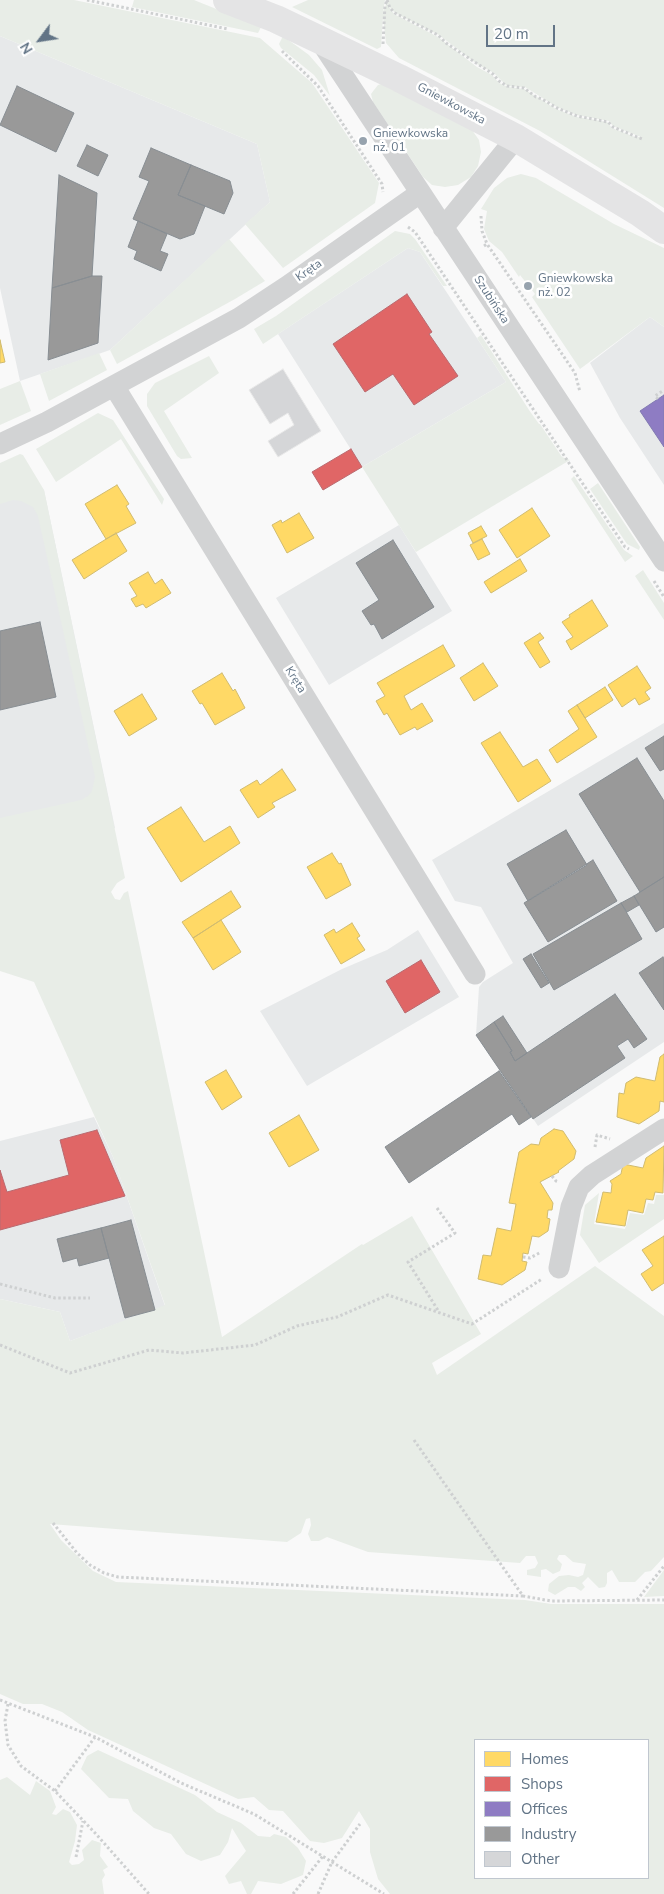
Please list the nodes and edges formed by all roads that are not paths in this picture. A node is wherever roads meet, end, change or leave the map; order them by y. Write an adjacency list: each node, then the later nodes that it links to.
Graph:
1 (226, 0): 2 (main road, Gniewkowska)
2 (318, 39): 3 (main road, Gniewkowska); 4 (street, Szubińska)
3 (516, 138): 5 (street); 6 (main road, Gniewkowska)
4 (420, 194): 5 (street, Szubińska); 7 (street, Kręta)
5 (443, 228): 9 (street, Szubińska)
6 (664, 230)
7 (114, 386): 8 (street, Kręta); 10 (street, Kręta)
8 (0, 444)
9 (657, 568)
10 (475, 974)
11 (664, 1129): 12 (street)
12 (559, 1268)

